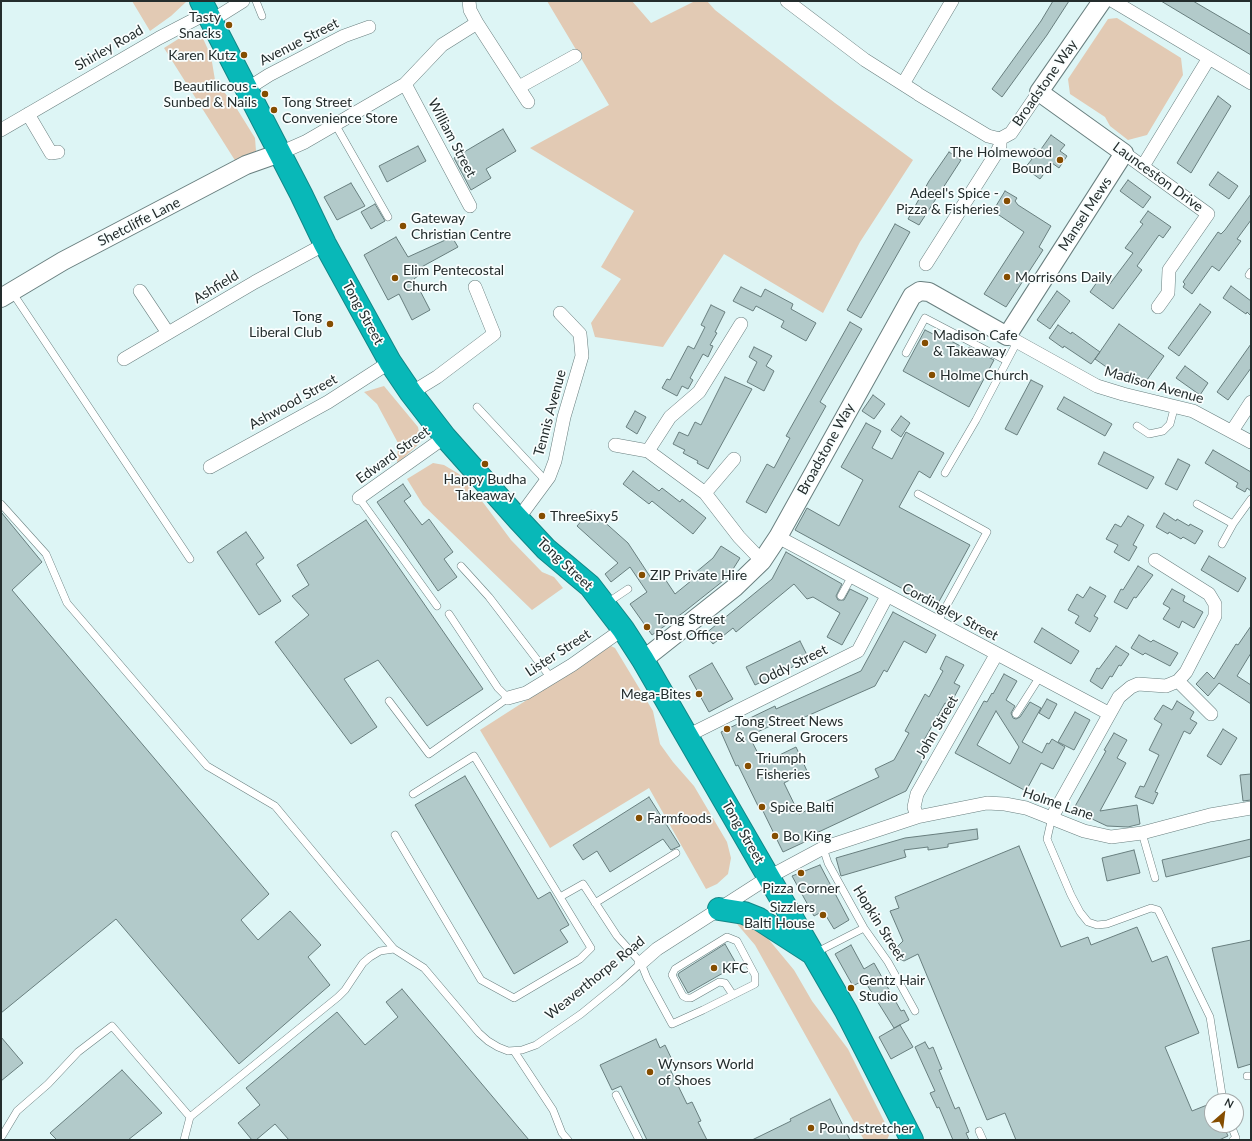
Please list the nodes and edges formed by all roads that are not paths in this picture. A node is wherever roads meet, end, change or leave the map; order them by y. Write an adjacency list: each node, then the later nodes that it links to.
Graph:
1 (243, 1): 8 (street, Shirley Road)
2 (256, 1): 9 (lane)
3 (469, 1): 10 (street)
4 (787, 1): 16 (street)
5 (952, 1): 16 (street)
6 (1102, 1): 19 (street, Broadstone Way)
7 (1113, 1): 13 (street)
8 (207, 12): 18 (highway, Tong Street); 21 (street, Shirley Road)
9 (262, 16)
10 (477, 23): 15 (street); 17 (street)
11 (369, 27): 18 (street, Avenue Street)
12 (575, 56): 17 (street)
13 (1209, 58): 14 (street); 28 (street)
14 (1251, 83)
15 (405, 84): 22 (street); 29 (street, William Street)
16 (903, 84): 24 (street)
17 (519, 87): 20 (street)
18 (247, 89): 26 (highway, Tong Street)
19 (1039, 92): 24 (street, Broadstone Way); 27 (street, Launceston Drive)
20 (528, 102)
21 (28, 114): 23 (street, Shirley Road); 25 (street)
22 (335, 124): 26 (street); 30 (lane)
23 (1, 130)
24 (1000, 139): 32 (street, Broadstone Way)
25 (58, 152)
26 (280, 153): 31 (highway, Tong Street); 35 (street, Shetcliffe Lane)
27 (1124, 153): 28 (street, Launceston Drive); 40 (street, Mansel Mews)
28 (1143, 166): 36 (street, Launceston Drive)
29 (470, 206)
30 (388, 217)
31 (325, 244): 39 (street, Ashfield); 44 (highway, Tong Street)
32 (926, 264)
33 (476, 287): 45 (street)
34 (140, 291): 39 (street)
35 (7, 295): 69 (lane)
36 (1158, 307)
37 (560, 313): 58 (street, Tennis Avenue)
38 (740, 324): 54 (street)
39 (168, 333): 42 (street, Ashfield)
40 (1012, 339): 43 (lane); 47 (street, Madison Avenue); 67 (street, Broadstone Way)
41 (906, 353): 43 (lane)
42 (124, 359)
43 (1007, 361): 57 (lane)
44 (390, 362): 45 (highway, Tong Street); 56 (street, Ashwood Street)
45 (411, 393): 51 (highway, Tong Street)
46 (1251, 402): 50 (street)
47 (1175, 405): 49 (lane); 50 (street, Madison Avenue)
48 (477, 406): 58 (lane)
49 (1137, 426)
50 (1232, 431): 52 (street, Madison Avenue)
51 (445, 437): 61 (street, Edward Street); 65 (highway, Tong Street)
52 (1251, 442)
53 (615, 445): 54 (street)
54 (648, 451): 59 (street)
55 (734, 459): 59 (street)
56 (210, 467)
57 (945, 473)
58 (546, 481): 65 (street, Tennis Avenue)
59 (705, 493): 71 (street)
60 (918, 494): 80 (lane)
61 (360, 498): 78 (lane)
62 (1251, 499): 66 (lane)
63 (1, 504): 107 (lane)
64 (1197, 504): 66 (lane)
65 (518, 520): 77 (highway, Tong Street)
66 (1233, 524): 68 (lane)
67 (778, 537): 71 (street, Broadstone Way); 73 (street, Cordingley Street)
68 (1222, 544)
69 (190, 559)
70 (1155, 560): 86 (street)
71 (762, 561): 83 (street, Broadstone Way)
72 (461, 566): 84 (lane)
73 (852, 576): 75 (lane); 76 (street, Cordingley Street)
74 (628, 589): 77 (lane)
75 (841, 596)
76 (887, 596): 80 (street, Cordingley Street); 92 (street, Oddy Street)
77 (605, 604): 81 (highway, Tong Street)
78 (437, 606)
79 (449, 614): 87 (lane)
80 (937, 623): 82 (street, Cordingley Street)
81 (623, 629): 83 (highway, Tong Street); 84 (street, Lister Street)
82 (996, 655): 85 (street, Cordingley Street); 95 (street, John Street)
83 (643, 660): 92 (highway, Tong Street)
84 (551, 678): 87 (street, Lister Street)
85 (1039, 678): 89 (street, Cordingley Street); 90 (lane)
86 (1178, 681): 89 (street); 91 (street)
87 (508, 698): 88 (lane)
88 (389, 701)
89 (1108, 713): 96 (street)
90 (1016, 714)
91 (1211, 714)
92 (687, 736): 101 (highway, Tong Street)
93 (413, 794): 103 (lane)
94 (1251, 808): 97 (street, Holme Lane)
95 (917, 817): 96 (street, Holme Lane); 99 (street, Holme Lane)
96 (1052, 817): 97 (street, Holme Lane); 113 (lane)
97 (1142, 833): 102 (lane)
98 (395, 835): 103 (lane)
99 (822, 848): 101 (street, Holme Lane); 106 (lane, Hopkin Street)
100 (676, 853): 104 (lane)
101 (769, 877): 105 (street, Weaverthorpe Road); 108 (highway, Tong Street)
102 (1155, 878)
103 (560, 897): 104 (lane)
104 (595, 903): 109 (lane)
105 (719, 909): 108 (highway); 109 (street, Weaverthorpe Road)
106 (864, 928): 108 (lane); 111 (lane, Hopkin Street)
107 (394, 949): 112 (lane); 115 (lane)
108 (813, 954): 121 (highway, Tong Street)
109 (640, 963): 110 (lane); 112 (lane, Weaverthorpe Road)
110 (733, 995): 110 (lane)
111 (915, 1011)
112 (514, 1051): 119 (lane)
113 (1222, 1093)
114 (616, 1095): 120 (lane)
115 (190, 1117): 117 (lane); 118 (lane)
116 (979, 1131): 122 (lane)
117 (4, 1137)
118 (184, 1140)
119 (568, 1140)
120 (639, 1140)
121 (912, 1140)
122 (983, 1140)

